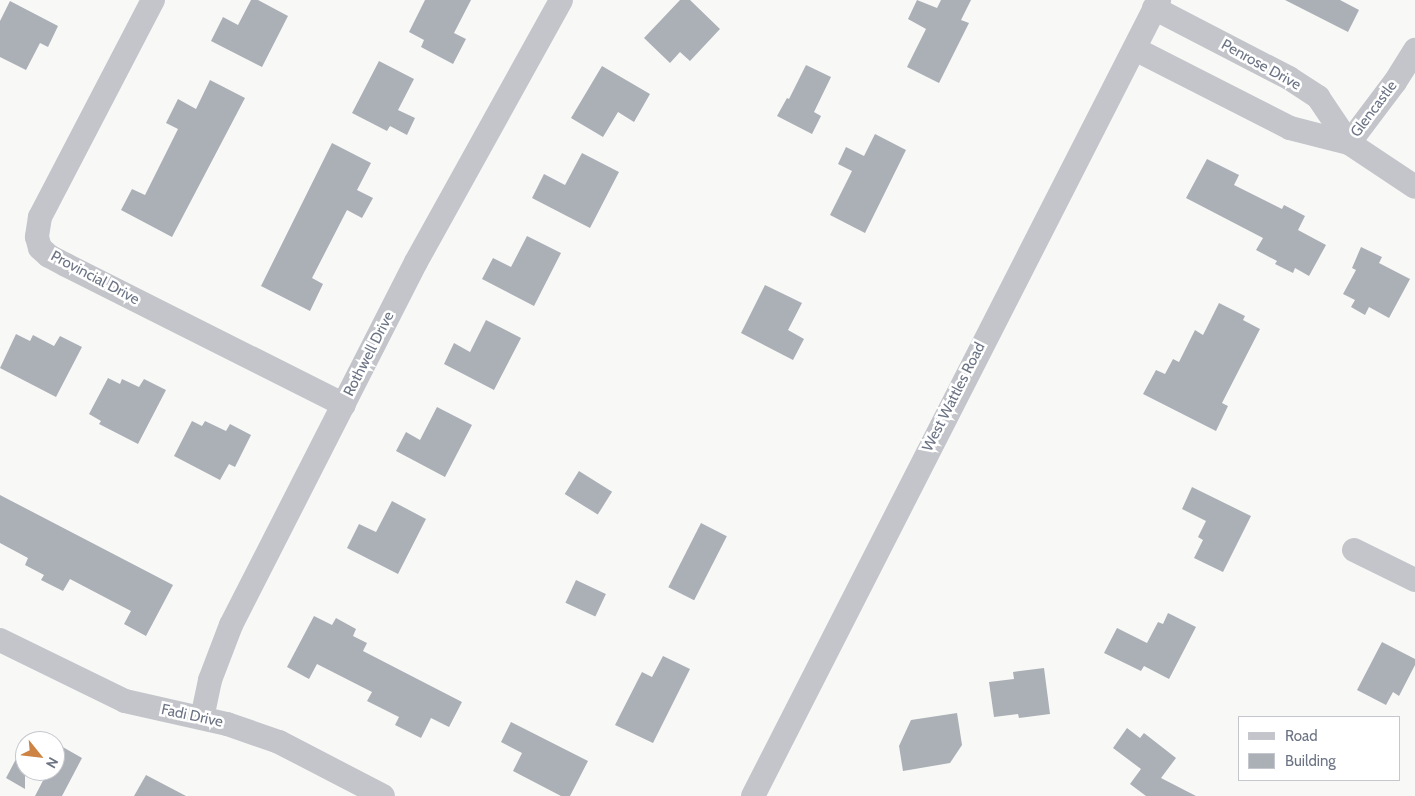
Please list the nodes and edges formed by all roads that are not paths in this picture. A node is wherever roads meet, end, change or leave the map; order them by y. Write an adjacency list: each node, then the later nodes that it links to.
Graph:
1 (153, 0): 8 (street, Provincial Drive)
2 (560, 0): 8 (street, Rothwell Drive)
3 (1156, 4): 4 (street, West Wattles Road); 6 (street, Penrose Drive)
4 (1135, 49): 6 (street, Penrose Drive); 14 (street, West Wattles Road)
5 (1415, 50): 6 (street, Glencastle)
6 (1349, 143): 7 (street, Penrose Drive)
7 (1415, 187)
8 (344, 405): 12 (street, Rothwell Drive)
9 (1354, 550): 10 (street)
10 (1415, 580)
11 (0, 640): 12 (street, Fadi Drive)
12 (202, 718): 13 (street, Fadi Drive)
13 (383, 796)
14 (753, 796)

